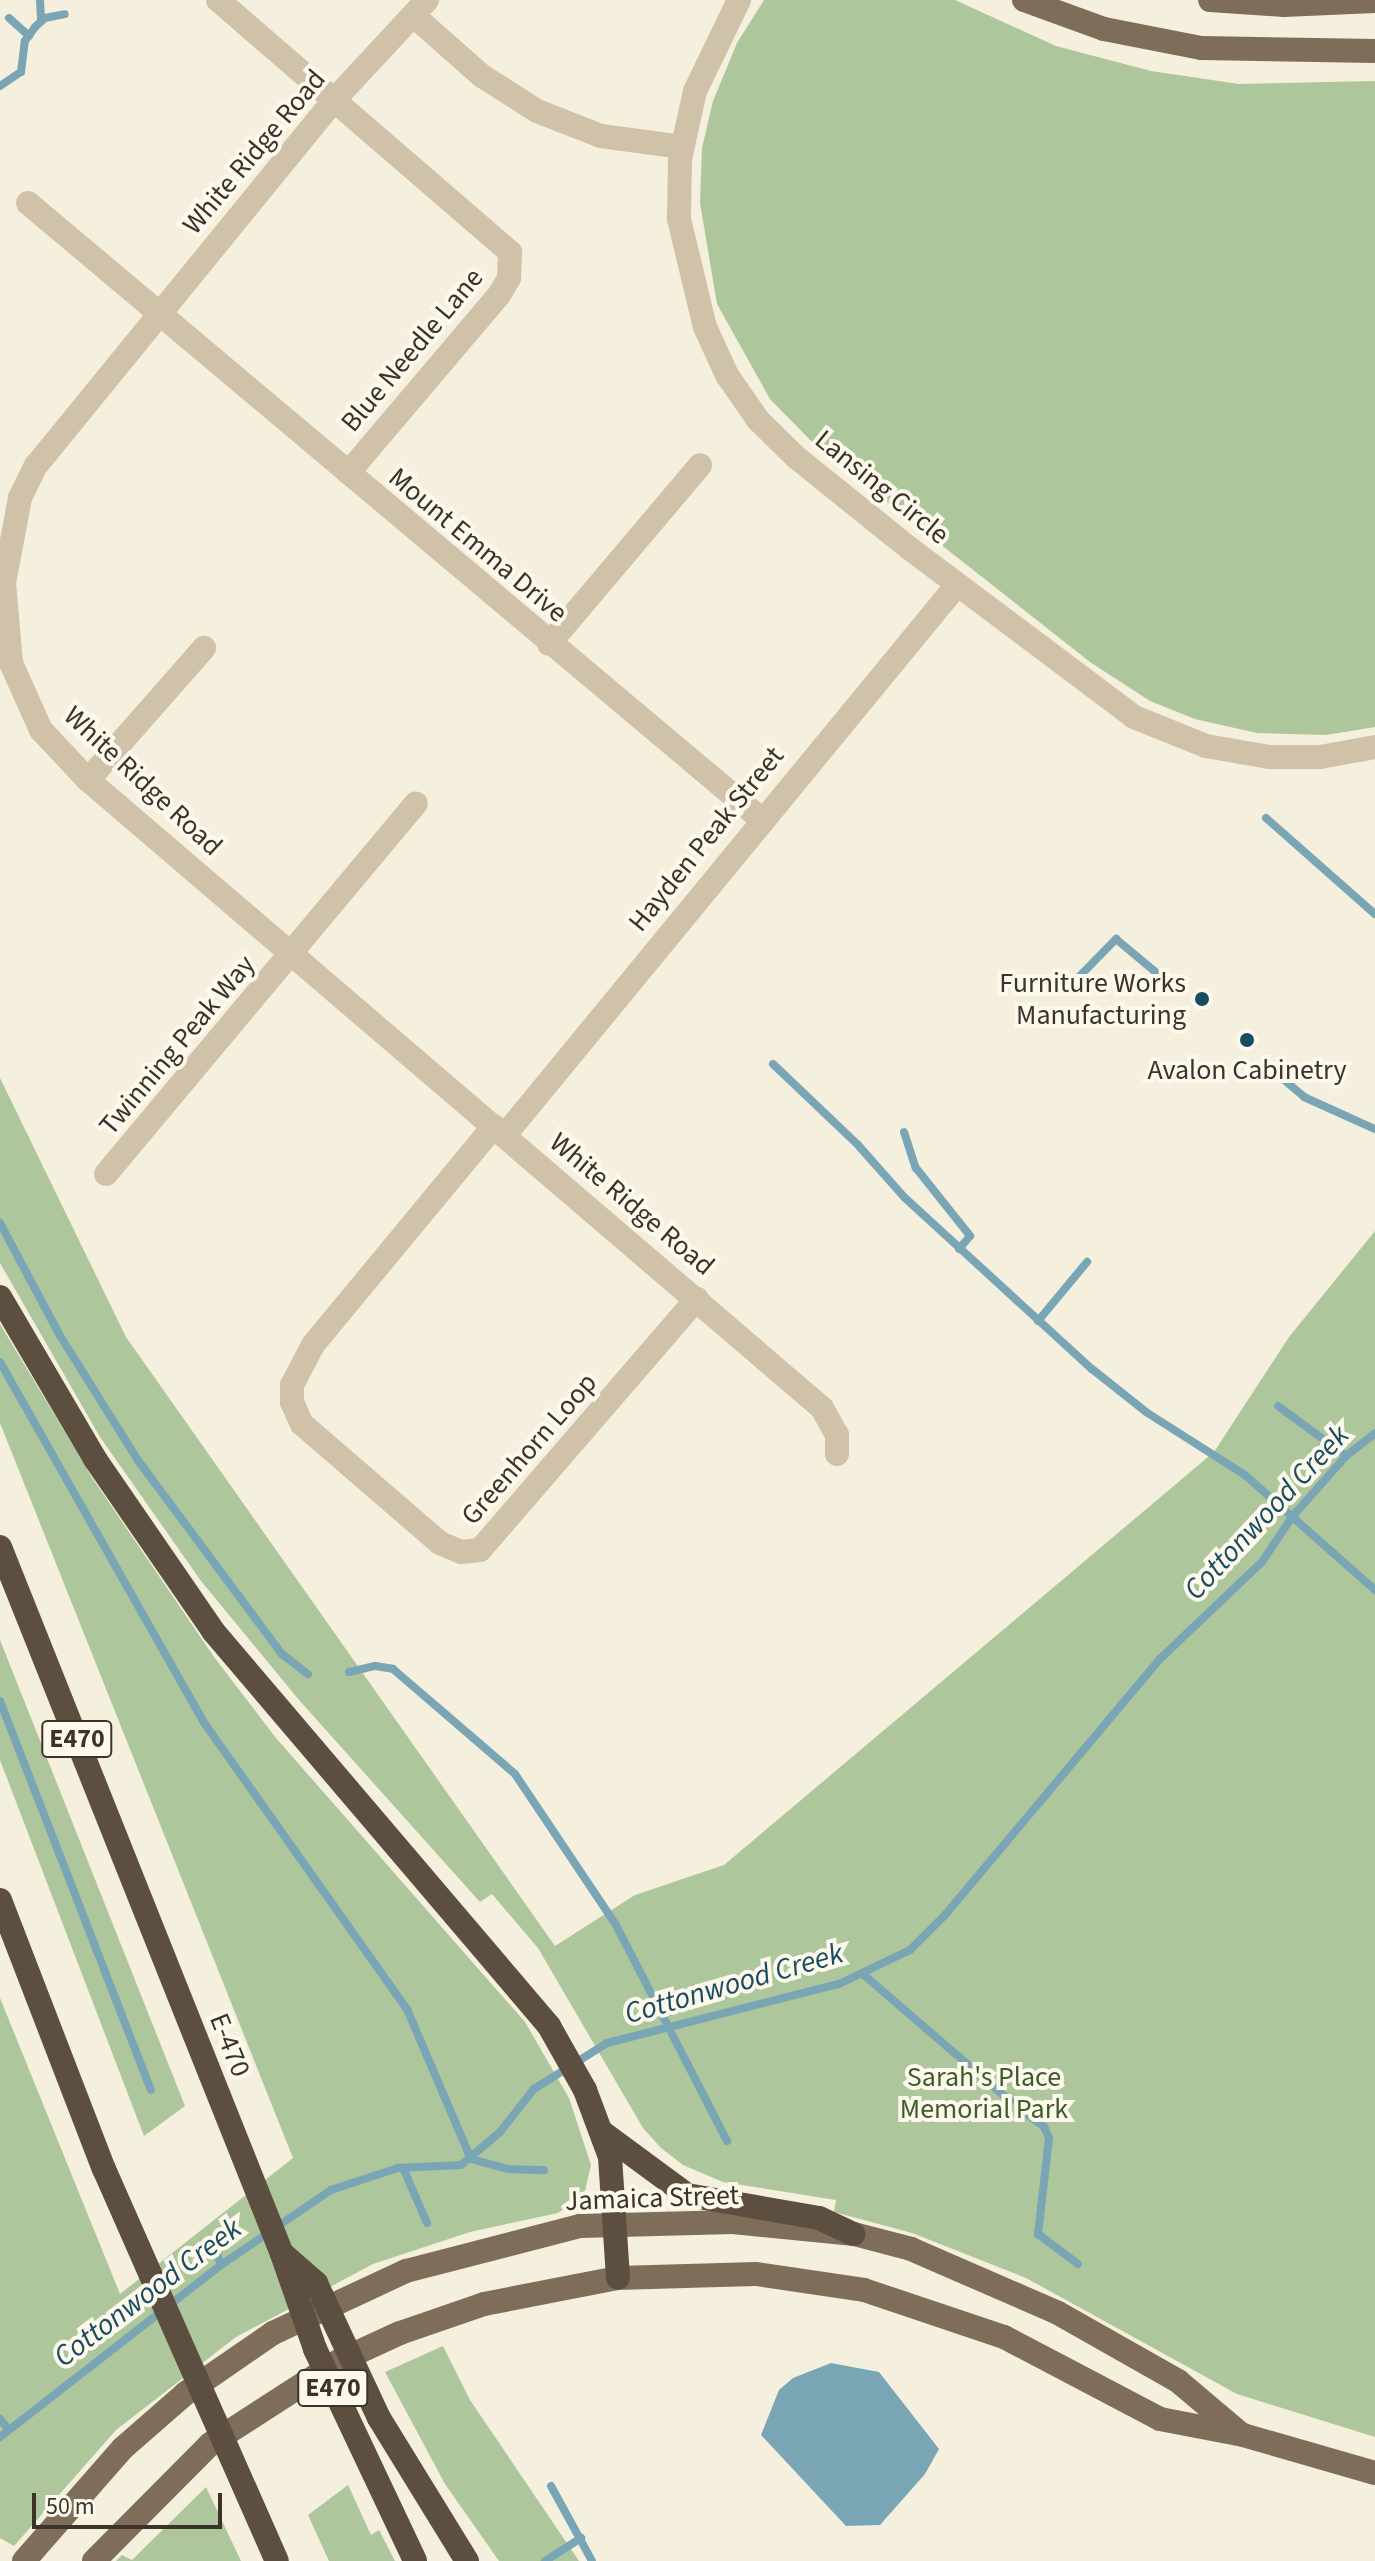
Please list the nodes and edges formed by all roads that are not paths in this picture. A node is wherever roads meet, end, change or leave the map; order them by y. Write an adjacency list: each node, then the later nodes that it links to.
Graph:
1 (218, 0): 8 (street, Blue Needle Lane)
2 (739, 0): 9 (street, Lansing Circle)
3 (1024, 0): 7 (main road)
4 (1210, 0): 5 (main road)
5 (1375, 1)
6 (421, 8): 8 (street, White Ridge Road); 9 (street)
7 (1375, 51)
8 (335, 99): 11 (street, White Ridge Road); 13 (street, Blue Needle Lane)
9 (682, 147): 14 (street, Lansing Circle)
10 (28, 203): 11 (street, Mount Emma Drive)
11 (160, 315): 13 (street, Mount Emma Drive); 18 (street, White Ridge Road)
12 (700, 465): 15 (street)
13 (348, 473): 15 (street, Mount Emma Drive)
14 (957, 585): 17 (street, Lansing Circle); 20 (street, Hayden Peak Street)
15 (549, 644): 20 (street, Mount Emma Drive)
16 (204, 648): 18 (street)
17 (1375, 747)
18 (88, 780): 21 (street, White Ridge Road)
19 (416, 803): 21 (street, Twinning Peak Way)
20 (760, 818): 22 (street, Hayden Peak Street)
21 (293, 955): 22 (street, White Ridge Road); 23 (street, Twinning Peak Way)
22 (499, 1130): 25 (street, White Ridge Road); 25 (street, Greenhorn Loop)
23 (106, 1174)
24 (0, 1297): 29 (highway)
25 (697, 1299): 26 (street, White Ridge Road)
26 (837, 1454)
27 (0, 1547): 32 (highway, E-470 / E470)
28 (0, 1900): 38 (highway)
29 (603, 2133): 30 (highway); 31 (highway)
30 (617, 2223): 31 (main road, Jamaica Street); 33 (highway); 36 (main road, Jamaica Street)
31 (854, 2234): 34 (main road, Jamaica Street)
32 (282, 2254): 39 (highway, E-470 / E470); 40 (highway)
33 (618, 2278): 34 (main road, Jamaica Street); 37 (main road, Jamaica Street)
34 (1243, 2435): 35 (main road, Jamaica Street)
35 (1375, 2473)
36 (24, 2561)
37 (94, 2561)
38 (277, 2561)
39 (415, 2561)
40 (467, 2561)

